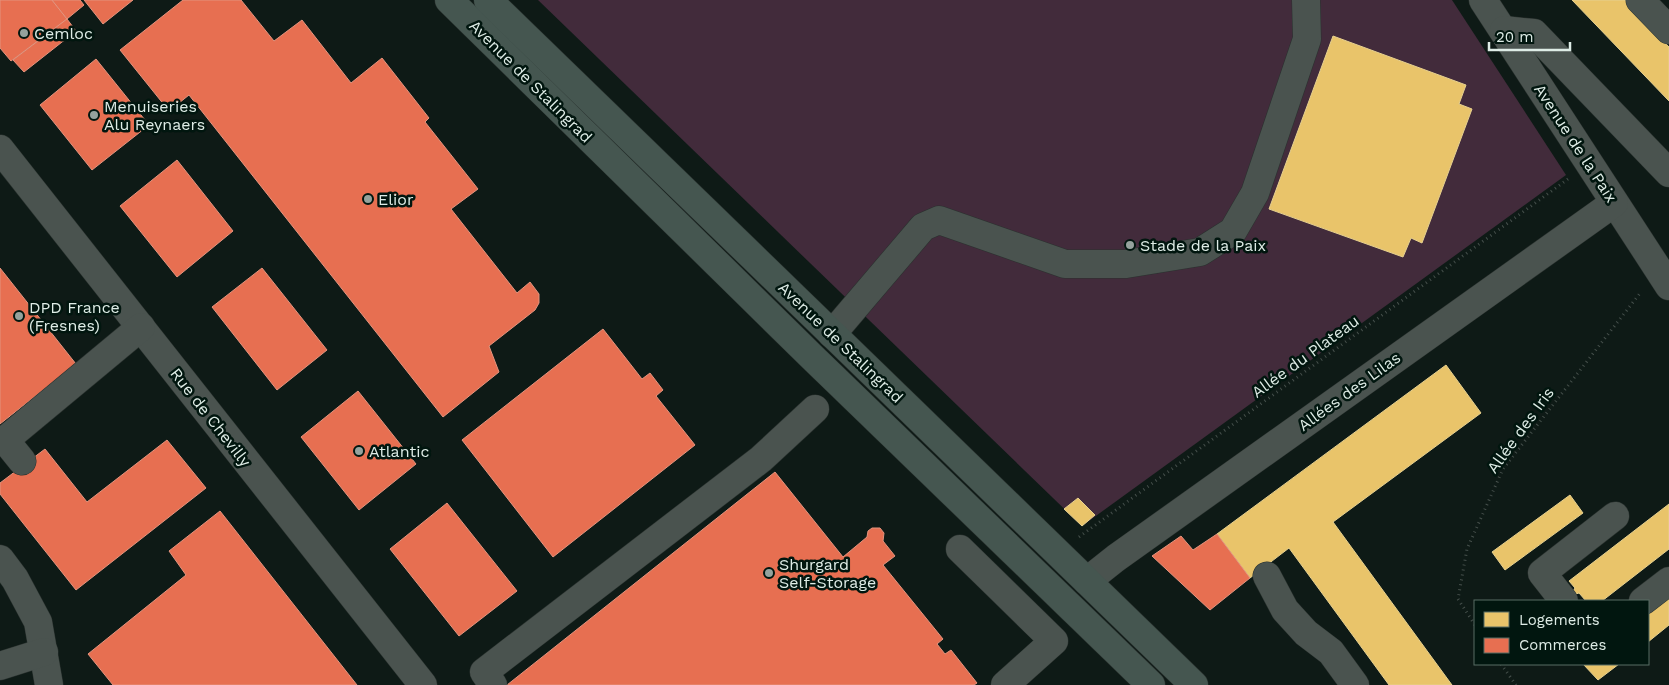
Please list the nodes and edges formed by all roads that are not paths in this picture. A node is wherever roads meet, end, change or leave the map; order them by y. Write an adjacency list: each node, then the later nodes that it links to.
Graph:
1 (449, 0): 30 (main road, Avenue de Stalingrad)
2 (488, 0): 13 (main road, Avenue de Stalingrad)
3 (1306, 0): 13 (street)
4 (1483, 0): 6 (street, Avenue de la Paix)
5 (1640, 0): 7 (street)
6 (1504, 30): 9 (street); 10 (street, Avenue de la Paix)
7 (1669, 30)
8 (0, 148): 12 (street, Rue de Chevilly)
9 (1669, 173)
10 (1614, 203): 11 (street, Avenue de la Paix); 21 (street, Allées des Lilas)
11 (1664, 279)
12 (141, 327): 15 (street); 27 (street, Rue de Chevilly)
13 (832, 334): 21 (main road, Avenue de Stalingrad)
14 (815, 409): 28 (street)
15 (22, 461)
16 (1615, 516): 22 (street)
17 (960, 548): 29 (street)
18 (0, 559): 24 (street)
19 (1267, 576): 32 (street)
20 (1669, 581): 23 (street)
21 (1087, 582): 31 (main road, Avenue de Stalingrad)
22 (1563, 600)
23 (1644, 600)
24 (44, 652): 25 (street); 26 (street)
25 (0, 666)
26 (49, 685)
27 (423, 685)
28 (493, 685)
29 (1005, 685)
30 (1152, 685)
31 (1194, 685)
32 (1354, 685)

